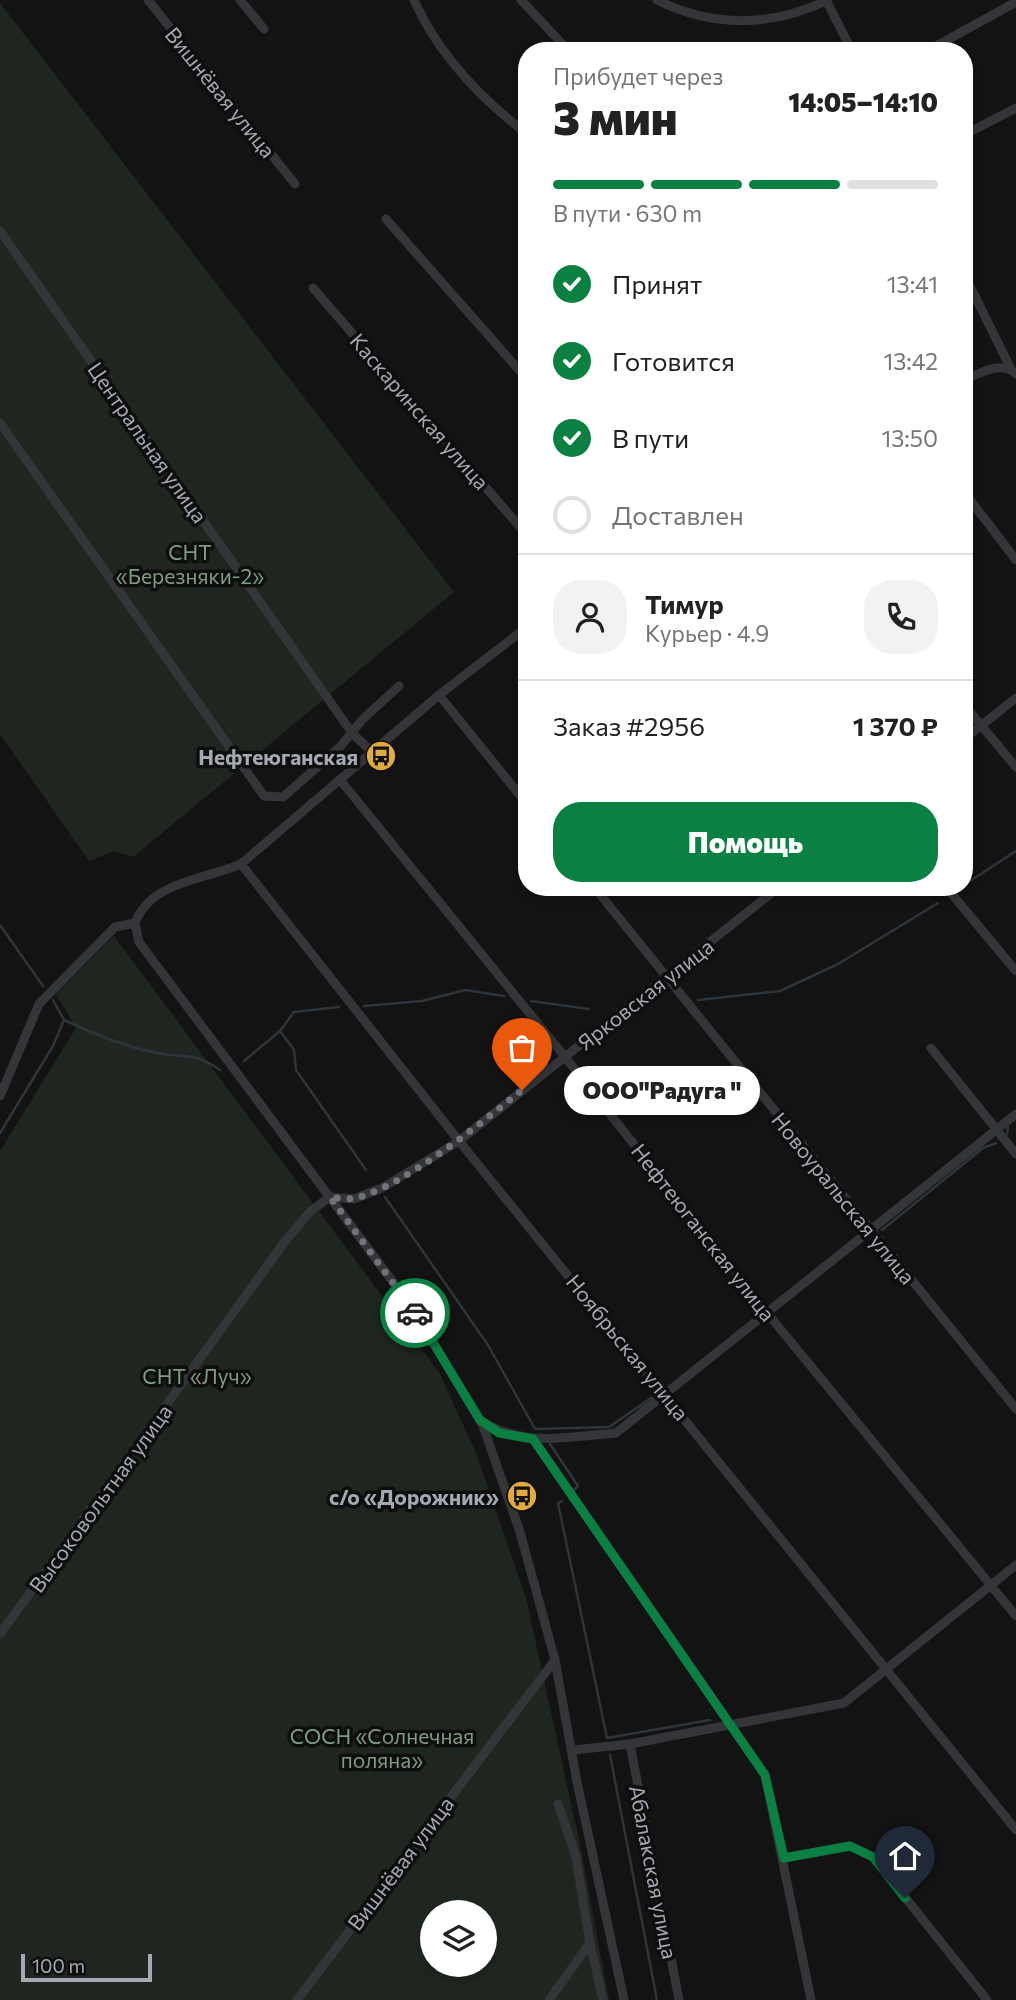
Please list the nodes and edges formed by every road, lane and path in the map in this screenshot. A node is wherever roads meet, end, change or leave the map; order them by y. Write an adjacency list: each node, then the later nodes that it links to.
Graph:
1 (148, 0): 15 (street, Вишнёвая улица)
2 (240, 0): 8 (street)
3 (414, 0): 13 (street)
4 (521, 0): 9 (street)
5 (657, 0): 6 (street)
6 (827, 0): 10 (street)
7 (1016, 2): 11 (street)
8 (264, 29)
9 (559, 42)
10 (848, 42)
11 (943, 42)
12 (1016, 108): 14 (street)
13 (518, 126)
14 (973, 130)
15 (295, 184)
16 (386, 219): 20 (street)
17 (0, 231): 34 (street, Центральная улица)
18 (313, 288): 25 (street, Каскаринская улица)
19 (973, 292): 21 (street)
20 (518, 369)
21 (1014, 372): 22 (street)
22 (973, 377)
23 (0, 424): 34 (street)
24 (973, 504): 26 (street)
25 (518, 525)
26 (1016, 559)
27 (518, 634): 29 (street)
28 (399, 686): 34 (street)
29 (439, 695): 35 (street); 38 (street)
30 (1016, 698): 32 (street)
31 (973, 716): 32 (street)
32 (981, 726): 33 (street); 36 (street)
33 (973, 732)
34 (352, 733): 35 (street, Центральная улица)
35 (373, 753): 37 (street)
36 (1016, 767)
37 (341, 781): 39 (street); 47 (street, Нефтеюганская улица)
38 (518, 793)
39 (241, 864): 43 (street); 51 (street, Ноябрьская улица)
40 (601, 896): 45 (street, Новоуральская улица)
41 (768, 896): 45 (street, Ярковская улица)
42 (954, 896): 44 (street)
43 (135, 923): 48 (street); 53 (street)
44 (1016, 971)
45 (666, 977): 47 (street, Ярковская улица); 54 (street, Новоуральская улица)
46 (931, 1048): 50 (street)
47 (565, 1057): 51 (street, Ярковская улица); 55 (street, Нефтеюганская улица)
48 (0, 1096)
49 (1016, 1114): 50 (street)
50 (997, 1130): 52 (street); 54 (street)
51 (459, 1140): 53 (street, Ярковская улица); 56 (street, Ноябрьская улица)
52 (1016, 1154)
53 (330, 1197): 58 (street); 63 (street, Высоковольтная улица)
54 (870, 1231): 55 (street); 57 (street, Новоуральская улица)
55 (768, 1314): 56 (street); 61 (street, Нефтеюганская улица)
56 (667, 1395): 59 (street); 65 (street, Ноябрьская улица)
57 (1016, 1409)
58 (480, 1420): 59 (street); 64 (street)
59 (533, 1439): 66 (street)
60 (1016, 1565): 61 (street)
61 (992, 1585): 62 (street, Нефтеюганская улица); 65 (street)
62 (1016, 1616)
63 (0, 1634)
64 (555, 1660): 68 (street); 73 (street, Вишнёвая улица)
65 (887, 1669): 66 (street); 70 (street, Ноябрьская улица)
66 (728, 1724): 67 (street); 71 (street)
67 (630, 1744): 68 (street); 77 (street, Абалакская улица)
68 (573, 1750): 76 (street)
69 (558, 1804): 72 (street)
70 (1016, 1830)
71 (784, 1858): 78 (street); 79 (street)
72 (590, 1943): 74 (street); 75 (street)
73 (297, 2000)
74 (549, 2000)
75 (603, 2000)
76 (624, 2000)
77 (679, 2000)
78 (811, 2000)
79 (986, 2000)

